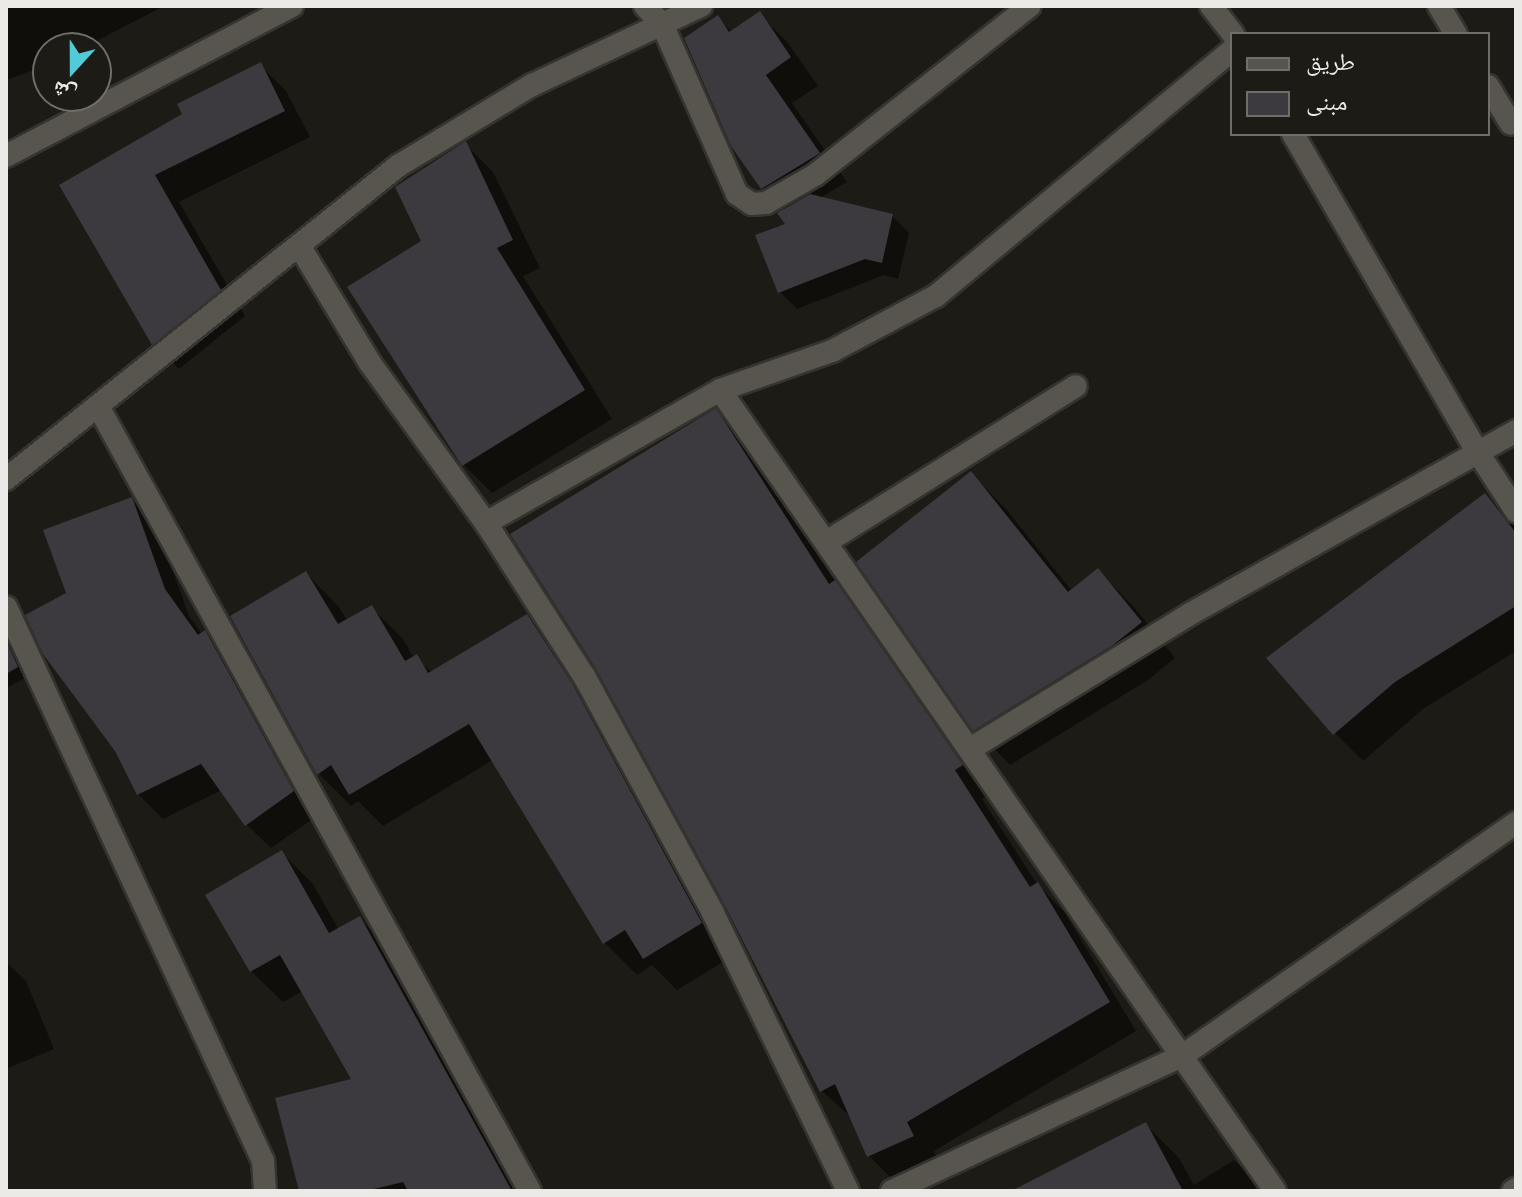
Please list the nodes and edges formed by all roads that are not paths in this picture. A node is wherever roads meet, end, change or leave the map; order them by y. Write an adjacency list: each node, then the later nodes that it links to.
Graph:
1 (292, 6): 14 (street)
2 (645, 6): 7 (street)
3 (701, 6): 7 (street)
4 (1030, 6): 7 (street)
5 (1211, 6): 8 (street)
6 (1439, 6): 9 (street)
7 (662, 24): 15 (street)
8 (1231, 32)
9 (1455, 32)
10 (1230, 52): 17 (street)
11 (1490, 89): 12 (street)
12 (1511, 124)
13 (1294, 136): 20 (street)
14 (6, 156)
15 (300, 247): 18 (street); 23 (street)
16 (1076, 386): 24 (street)
17 (720, 390): 23 (street); 24 (street)
18 (98, 406): 21 (street); 30 (street)
19 (1516, 431): 20 (street)
20 (1477, 451): 22 (street); 26 (street)
21 (6, 479)
22 (1516, 511)
23 (486, 523): 31 (street)
24 (828, 541): 26 (street)
25 (6, 607): 29 (street)
26 (970, 749): 28 (street)
27 (1516, 823): 28 (street)
28 (1182, 1056): 32 (street); 33 (street)
29 (265, 1191)
30 (530, 1191)
31 (848, 1191)
32 (892, 1191)
33 (1275, 1191)

